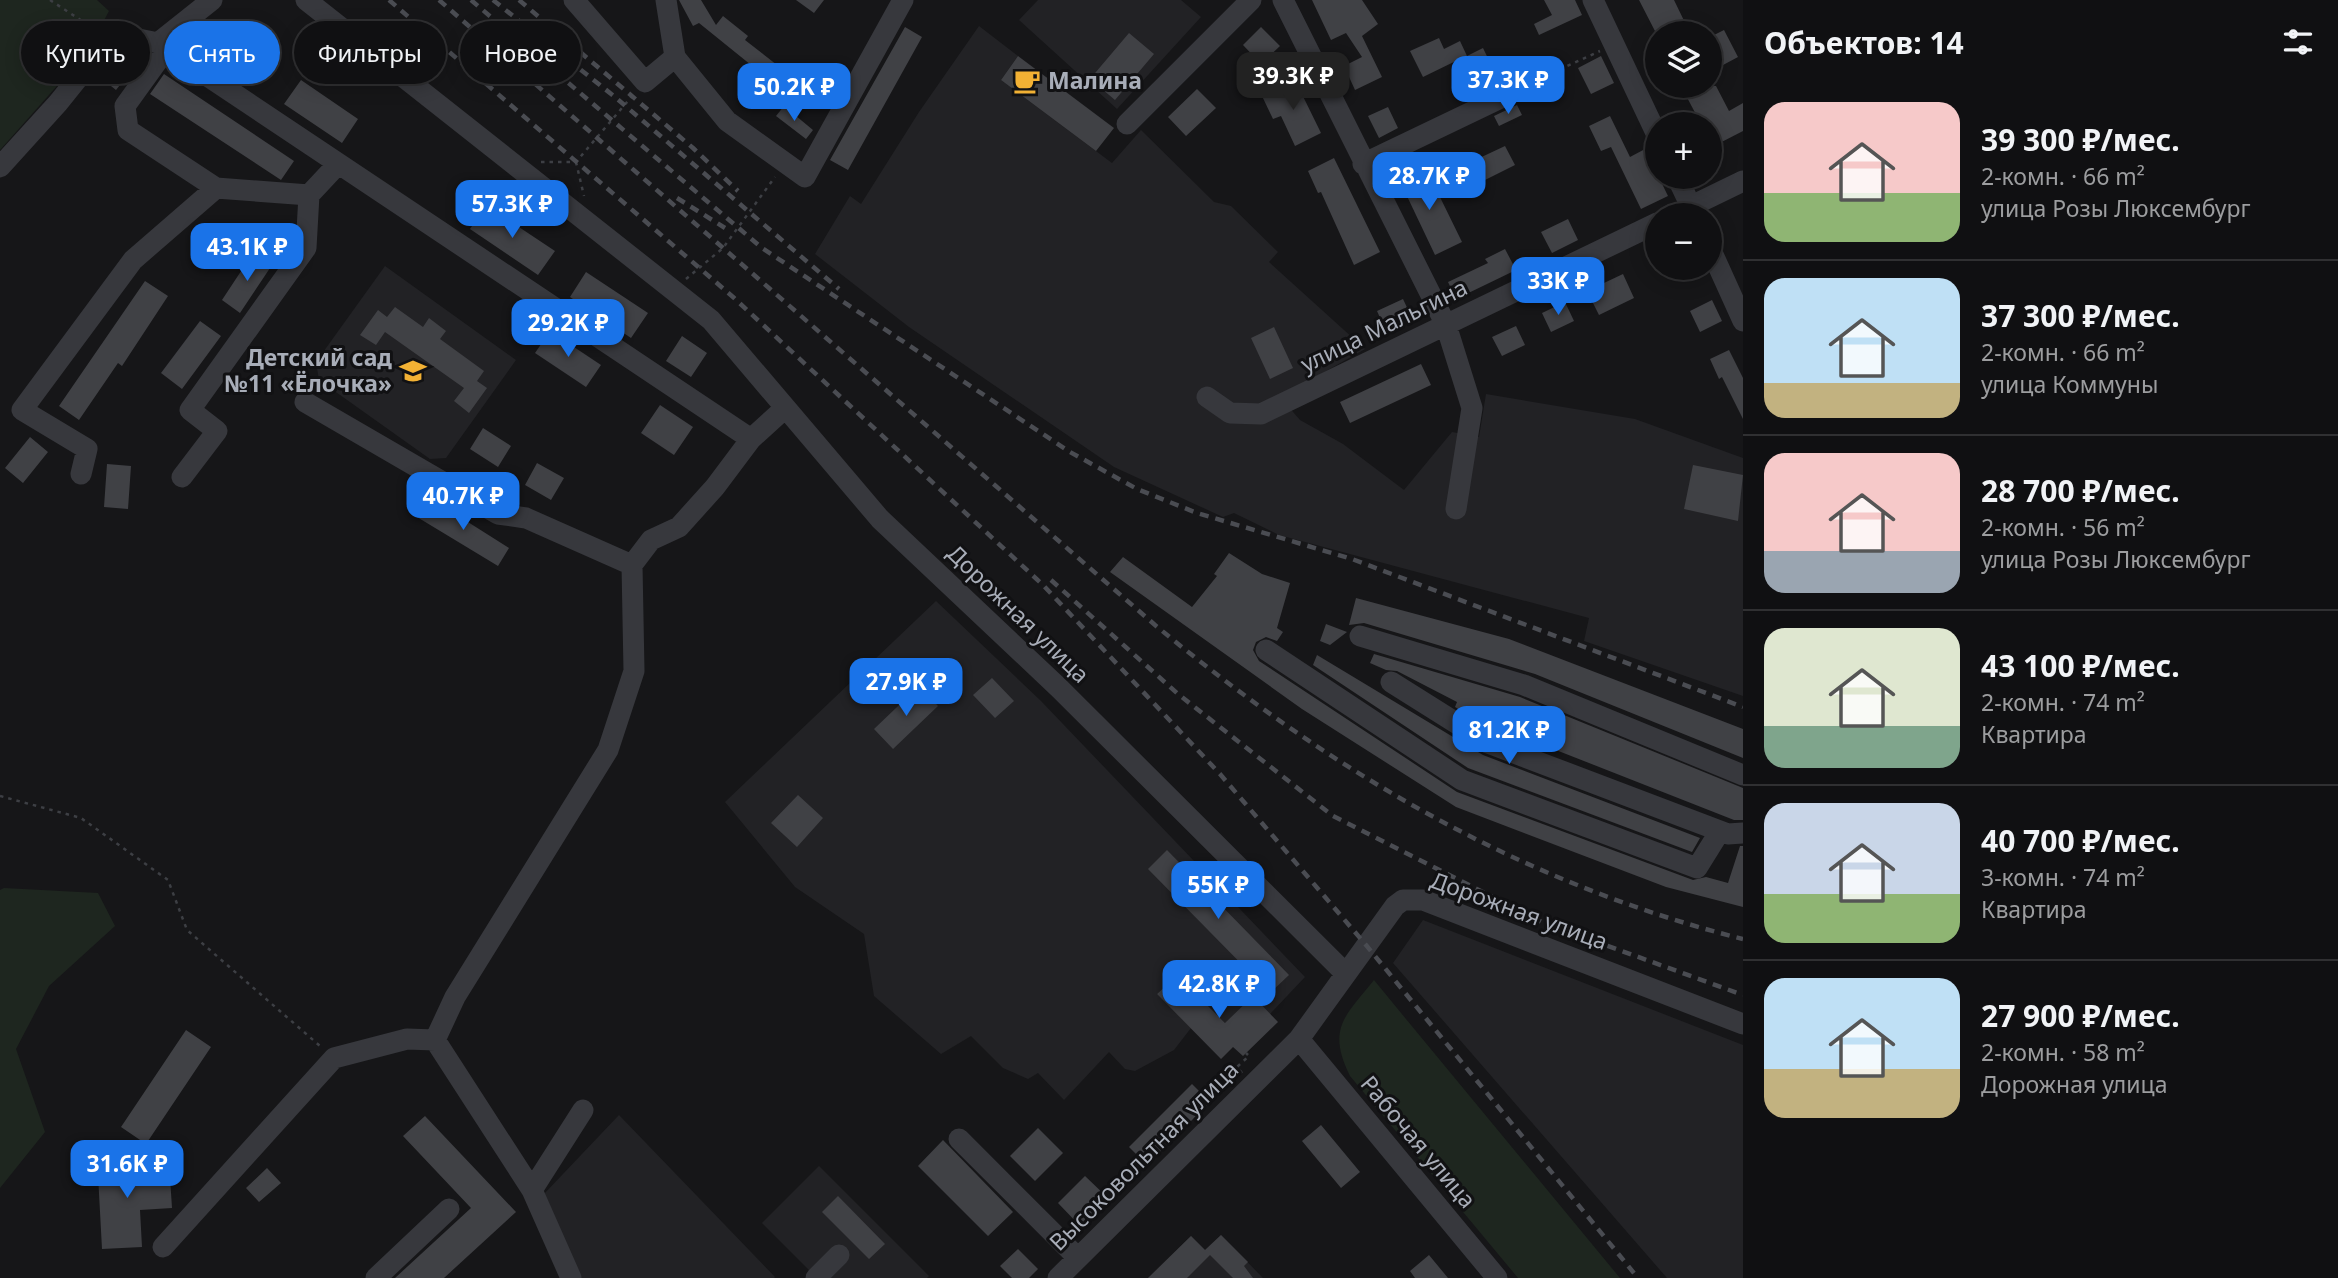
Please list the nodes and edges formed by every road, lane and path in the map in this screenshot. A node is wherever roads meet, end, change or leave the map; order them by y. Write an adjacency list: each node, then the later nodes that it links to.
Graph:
1 (50, 0): 10 (path)
2 (212, 0): 13 (street)
3 (306, 0): 20 (street, Дорожная улица)
4 (573, 0): 16 (street)
5 (666, 0): 14 (street)
6 (904, 0): 22 (street)
7 (1251, 0): 19 (street)
8 (1283, 0): 24 (street)
9 (1593, 0): 12 (street)
10 (82, 21)
11 (150, 43): 13 (street)
12 (1614, 44): 15 (path); 18 (street)
13 (162, 46): 23 (street); 27 (street)
14 (675, 57): 16 (street); 22 (street)
15 (1536, 81): 24 (street)
16 (645, 82): 21 (path)
17 (73, 84): 25 (street)
18 (1646, 112)
19 (1127, 124)
20 (510, 162): 21 (path); 30 (street, Дорожная улица)
21 (576, 162): 30 (path)
22 (785, 163): 33 (path)
23 (338, 164): 28 (street); 39 (street)
24 (1363, 164): 35 (street)
25 (0, 167)
26 (1743, 181): 29 (street)
27 (216, 188): 28 (street); 40 (street)
28 (309, 195): 41 (street)
29 (1703, 203)
30 (592, 226): 38 (street, Дорожная улица)
31 (1645, 229): 35 (street, улица Мальгина)
32 (1722, 275): 34 (street)
33 (689, 276)
34 (1743, 321)
35 (1446, 325): 36 (street, улица Мальгина); 42 (street)
36 (1208, 397)
37 (305, 402): 43 (street)
38 (784, 410): 39 (street); 51 (street, Дорожная улица)
39 (751, 439): 43 (street)
40 (81, 474)
41 (182, 477)
42 (1455, 509)
43 (632, 565): 54 (street)
44 (1360, 636): 47 (street)
45 (1266, 650): 49 (street)
46 (1391, 682): 49 (street)
47 (1743, 775)
48 (0, 796): 56 (path)
49 (1720, 831): 50 (street)
50 (1743, 833)
51 (1345, 974): 52 (street, Дорожная улица); 53 (street, Высоковольтная улица)
52 (1743, 1024)
53 (1299, 1039): 64 (street, Высоковольтная улица); 69 (street, Рабочая улица)
54 (435, 1040): 56 (street); 60 (street)
55 (1246, 1053): 57 (path)
56 (334, 1058): 62 (street)
57 (1244, 1075)
58 (583, 1110): 60 (street)
59 (959, 1139): 64 (street)
60 (532, 1190): 66 (street)
61 (449, 1209): 65 (street)
62 (163, 1247)
63 (839, 1255): 67 (street)
64 (1078, 1258): 68 (street, Высоковольтная улица)
65 (376, 1278)
66 (571, 1278)
67 (816, 1278)
68 (1058, 1278)
69 (1497, 1278)

